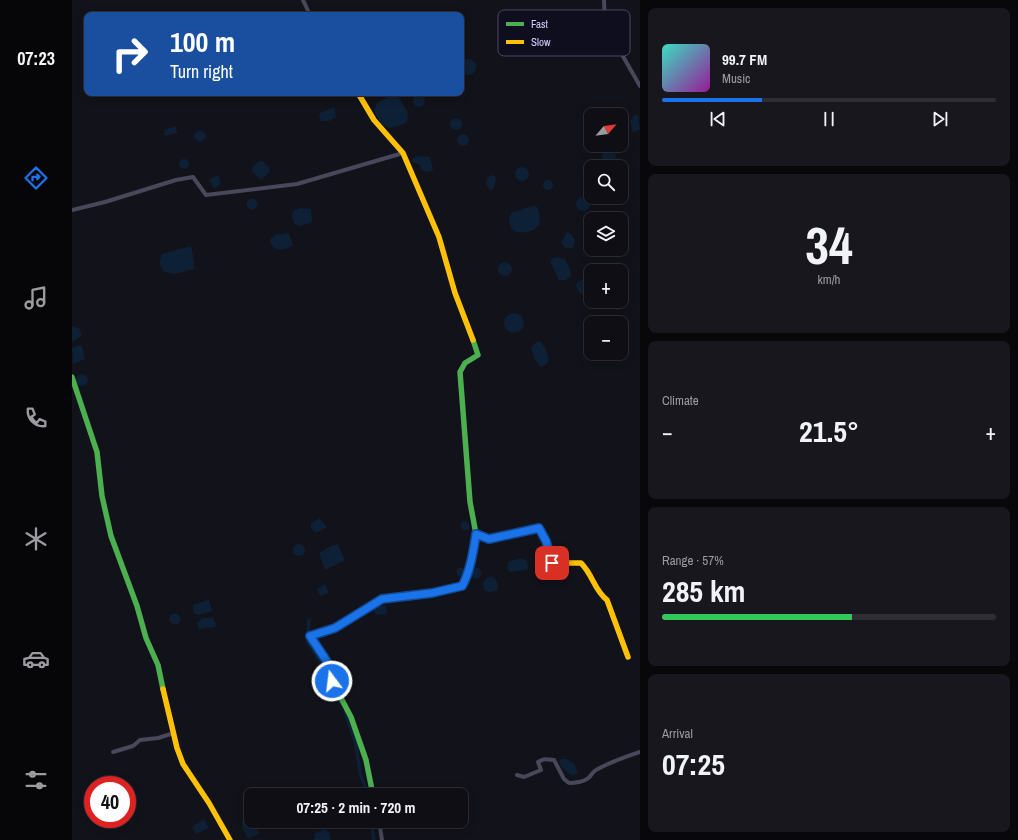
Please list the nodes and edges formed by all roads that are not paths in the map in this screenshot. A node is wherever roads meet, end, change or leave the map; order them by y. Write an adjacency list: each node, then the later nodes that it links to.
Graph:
1 (303, 0): 4 (street)
2 (604, 0): 3 (street)
3 (604, 10)
4 (309, 12)
5 (623, 56): 6 (street)
6 (640, 86)
7 (360, 96): 8 (street)
8 (403, 153): 9 (street); 11 (street)
9 (72, 210)
10 (72, 377): 13 (street)
11 (476, 534): 12 (street); 17 (street)
12 (628, 657)
13 (174, 733): 14 (street); 19 (street)
14 (113, 752)
15 (640, 752): 16 (street)
16 (517, 775)
17 (372, 788)
18 (379, 828): 20 (street)
19 (230, 840)
20 (382, 840)

